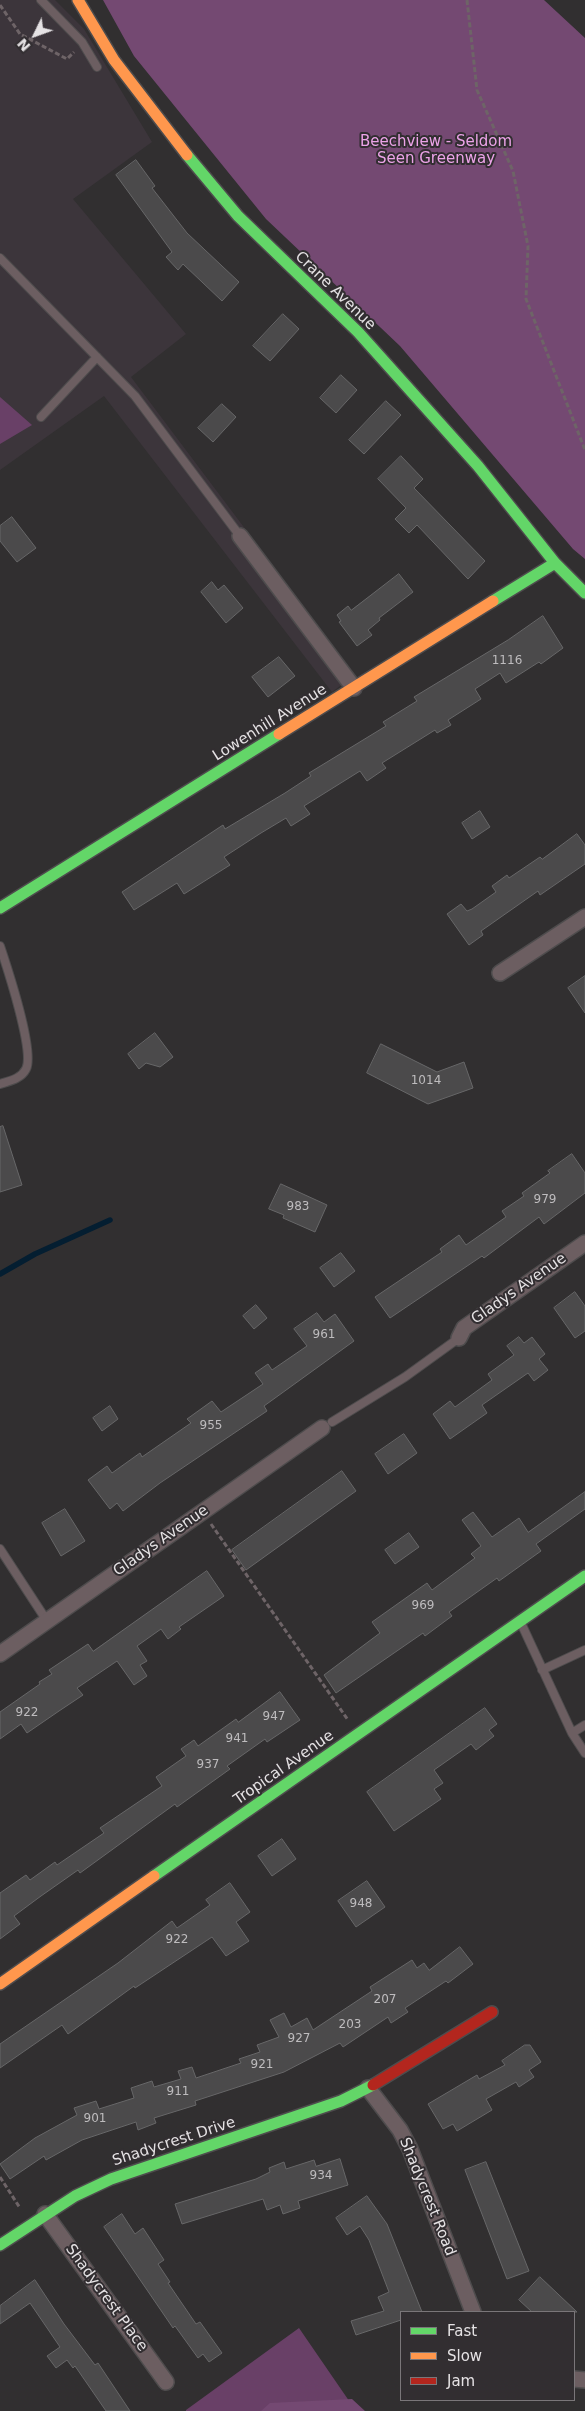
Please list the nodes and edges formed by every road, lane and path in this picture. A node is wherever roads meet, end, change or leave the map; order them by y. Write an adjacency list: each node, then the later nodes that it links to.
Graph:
1 (41, 0): 5 (lane)
2 (78, 0): 13 (street, Crane Avenue)
3 (467, 0): 11 (path)
4 (0, 4): 5 (path)
5 (82, 42): 6 (lane)
6 (97, 67)
7 (0, 253): 8 (lane)
8 (3, 260): 9 (lane)
9 (97, 357): 10 (lane); 12 (lane)
10 (41, 417)
11 (585, 450)
12 (240, 536): 15 (street)
13 (555, 563): 14 (street, Crane Avenue); 15 (street, Lowenhill Avenue)
14 (585, 593)
15 (354, 688): 16 (street, Lowenhill Avenue)
16 (0, 908)
17 (585, 917): 19 (street)
18 (0, 946): 20 (lane)
19 (500, 973)
20 (0, 1084)
21 (585, 1243): 22 (street, Gladys Avenue)
22 (458, 1338): 23 (lane, Gladys Avenue)
23 (327, 1425): 24 (street, Gladys Avenue)
24 (202, 1511): 27 (street, Gladys Avenue); 32 (path)
25 (0, 1549): 27 (lane)
26 (585, 1576): 28 (street, Tropical Avenue)
27 (47, 1621): 30 (street, Gladys Avenue)
28 (520, 1621): 31 (lane); 36 (street, Tropical Avenue)
29 (585, 1650): 31 (lane)
30 (0, 1654)
31 (542, 1670): 34 (lane)
32 (345, 1716)
33 (585, 1725): 34 (lane)
34 (572, 1733): 35 (lane)
35 (585, 1753)
36 (0, 1984)
37 (492, 2012): 38 (street, Shadycrest Drive)
38 (368, 2088): 40 (street, Shadycrest Drive); 43 (street, Shadycrest Road)
39 (0, 2177): 41 (path)
40 (45, 2214): 41 (street, Shadycrest Drive); 44 (street, Shadycrest Place)
41 (31, 2224): 42 (street, Shadycrest Drive)
42 (0, 2245)
43 (473, 2311)
44 (166, 2382)

